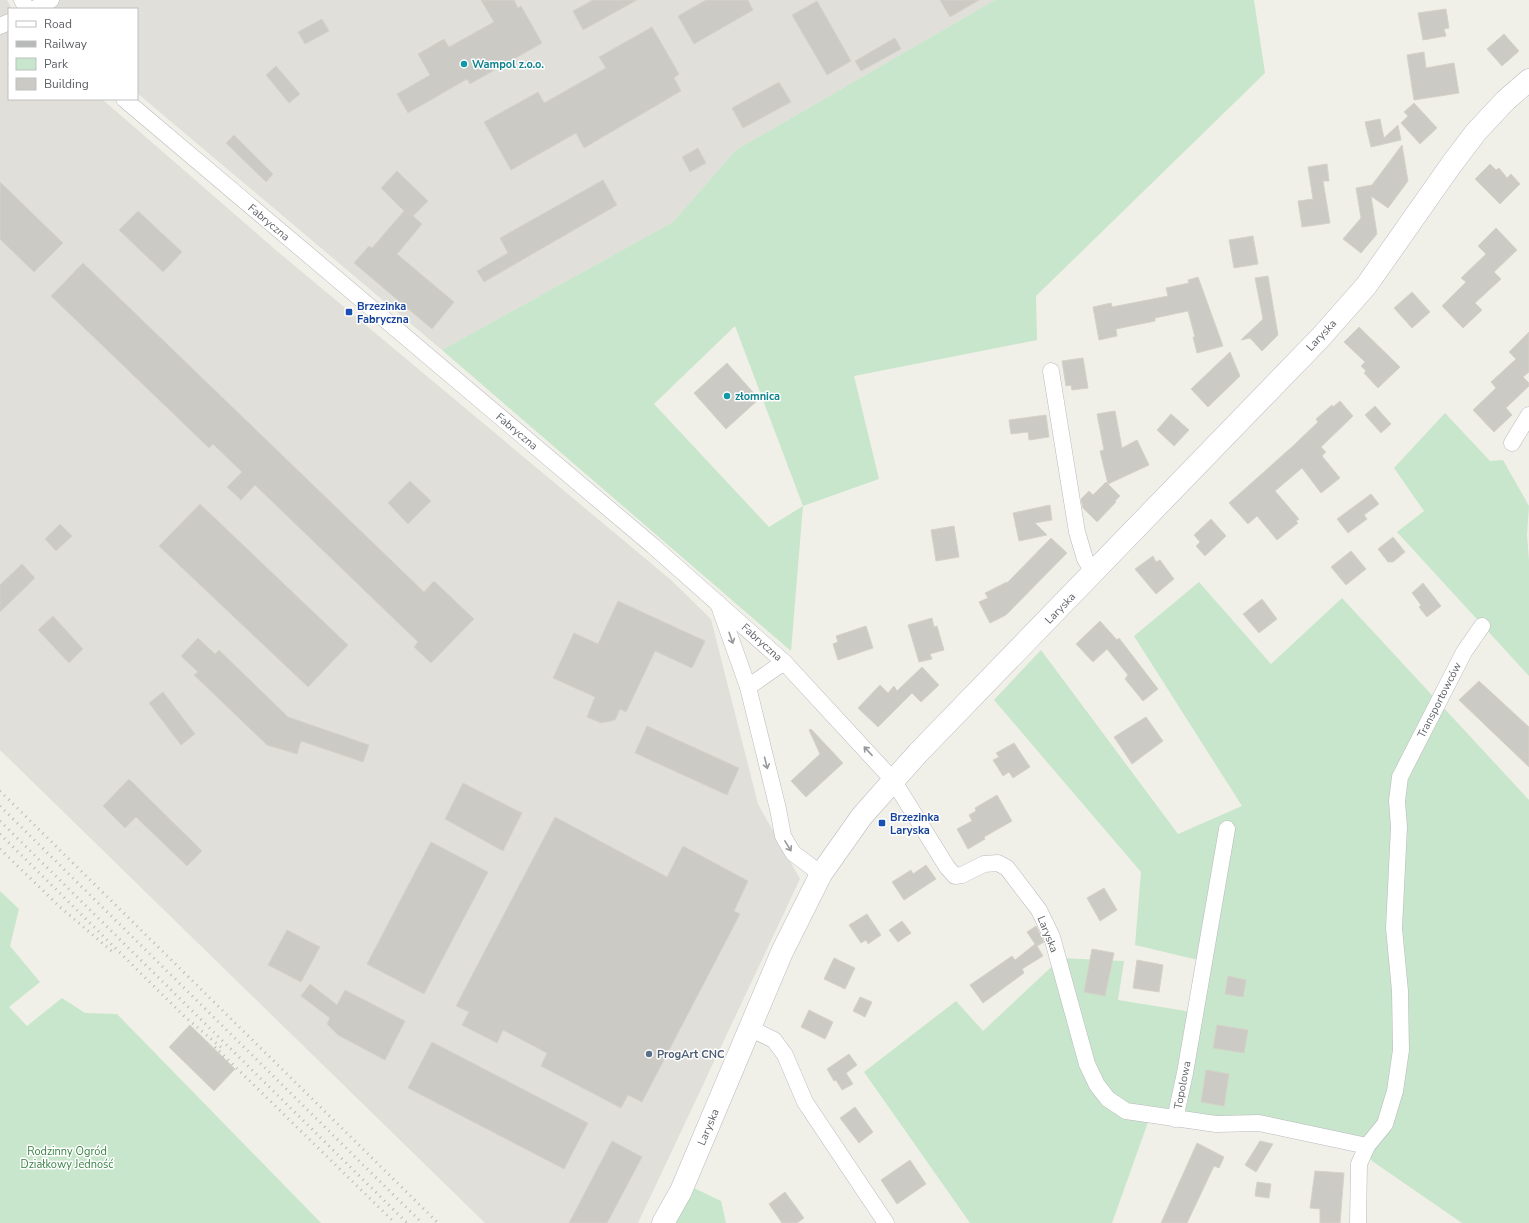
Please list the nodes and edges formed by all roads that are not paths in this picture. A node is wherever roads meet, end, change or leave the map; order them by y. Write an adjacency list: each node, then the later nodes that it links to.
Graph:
1 (51, 0): 2 (street)
2 (36, 8)
3 (1529, 80): 8 (street, Laryska)
4 (125, 100): 9 (street, Fabryczna)
5 (1051, 370): 8 (street)
6 (1529, 415): 7 (street)
7 (1512, 443)
8 (1094, 573): 13 (street, Laryska)
9 (718, 601): 11 (street, Fabryczna); 12 (street, one-way to 12)
10 (1482, 626): 18 (street, Transportowców)
11 (784, 662): 12 (street); 13 (street, Fabryczna, one-way to 11)
12 (748, 688): 15 (street, one-way to 15)
13 (893, 780): 15 (street, Laryska); 17 (street, Laryska)
14 (1227, 829): 17 (street, Topolowa)
15 (821, 874): 16 (street, Laryska)
16 (749, 1028): 19 (street, Laryska); 20 (street)
17 (1175, 1120): 18 (street, Topolowa)
18 (1367, 1146): 21 (street)
19 (663, 1223)
20 (886, 1223)
21 (1358, 1223)

